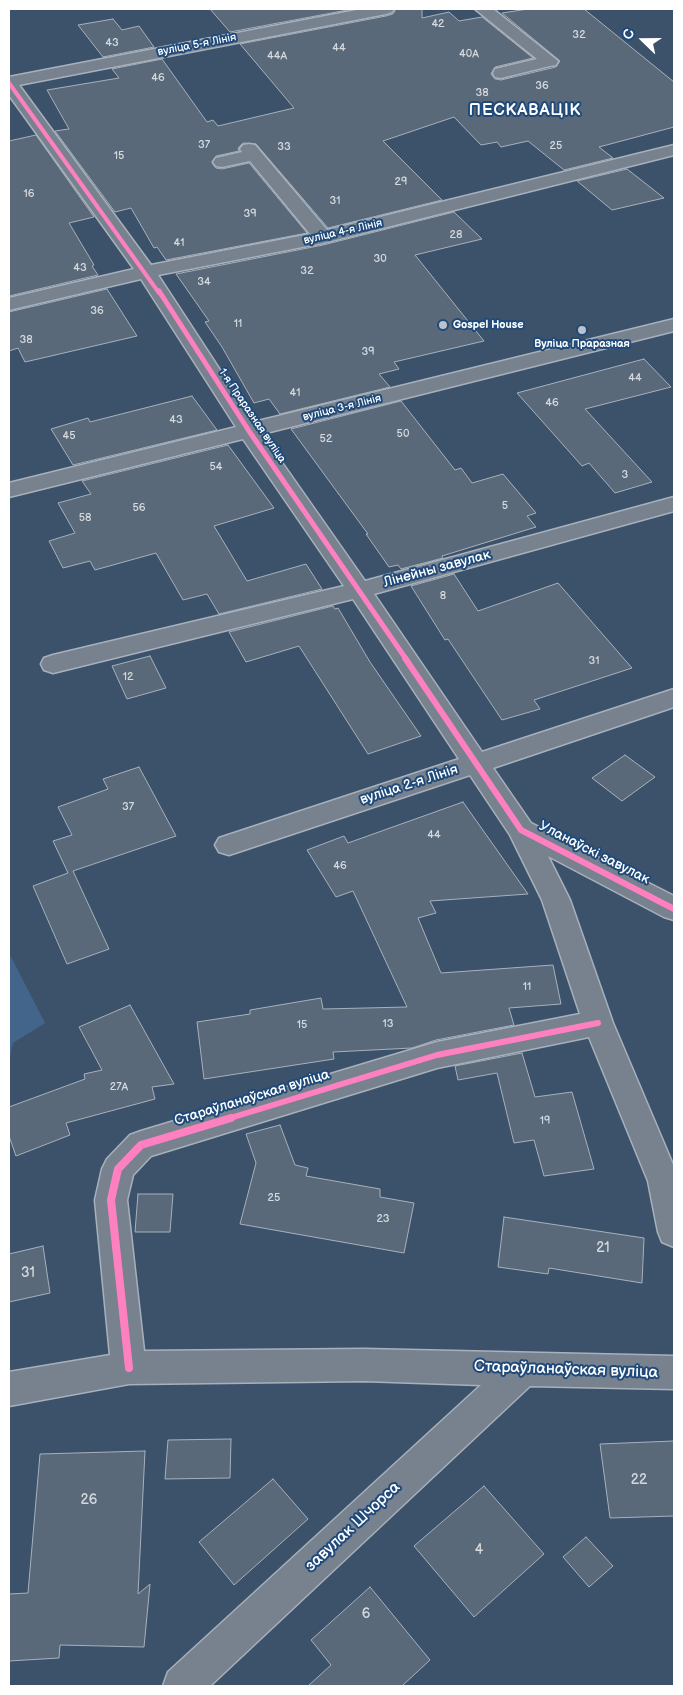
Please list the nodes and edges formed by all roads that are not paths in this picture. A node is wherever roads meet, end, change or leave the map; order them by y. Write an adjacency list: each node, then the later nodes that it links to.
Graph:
1 (386, 9): 4 (street, вуліца 5-я Лінія)
2 (482, 9): 3 (street)
3 (501, 73)
4 (9, 83): 8 (street, 1-я Праразная вуліца)
5 (674, 150): 7 (street, вуліца 4-я Лінія)
6 (222, 162): 7 (street)
7 (323, 237): 8 (street, вуліца 4-я Лінія)
8 (146, 272): 9 (street, вуліца 4-я Лінія); 11 (street, 1-я Праразная вуліца)
9 (9, 304)
10 (674, 325): 11 (street, вуліца 3-я Лінія)
11 (249, 431): 12 (street, вуліца 3-я Лінія); 14 (street, 1-я Праразная вуліца)
12 (9, 490)
13 (674, 504): 14 (street, Лінейны завулак)
14 (359, 590): 15 (street, Лінейны завулак); 17 (street, 1-я Праразная вуліца)
15 (53, 664)
16 (674, 698): 17 (street, вуліца 2-я Лінія)
17 (476, 762): 18 (street, Уланаўскі завулак); 19 (street, вуліца 2-я Лінія)
18 (521, 830): 20 (street, Уланаўскі завулак); 21 (street)
19 (229, 845)
20 (674, 909)
21 (598, 1023): 22 (street); 23 (street, Стараўланаўская вуліца)
22 (674, 1232)
23 (129, 1368): 24 (street, Стараўланаўская вуліца); 26 (street, Стараўланаўская вуліца)
24 (524, 1368): 25 (street, Стараўланаўская вуліца); 27 (street, завулак Шчорса)
25 (674, 1373)
26 (9, 1389)
27 (182, 1686)

